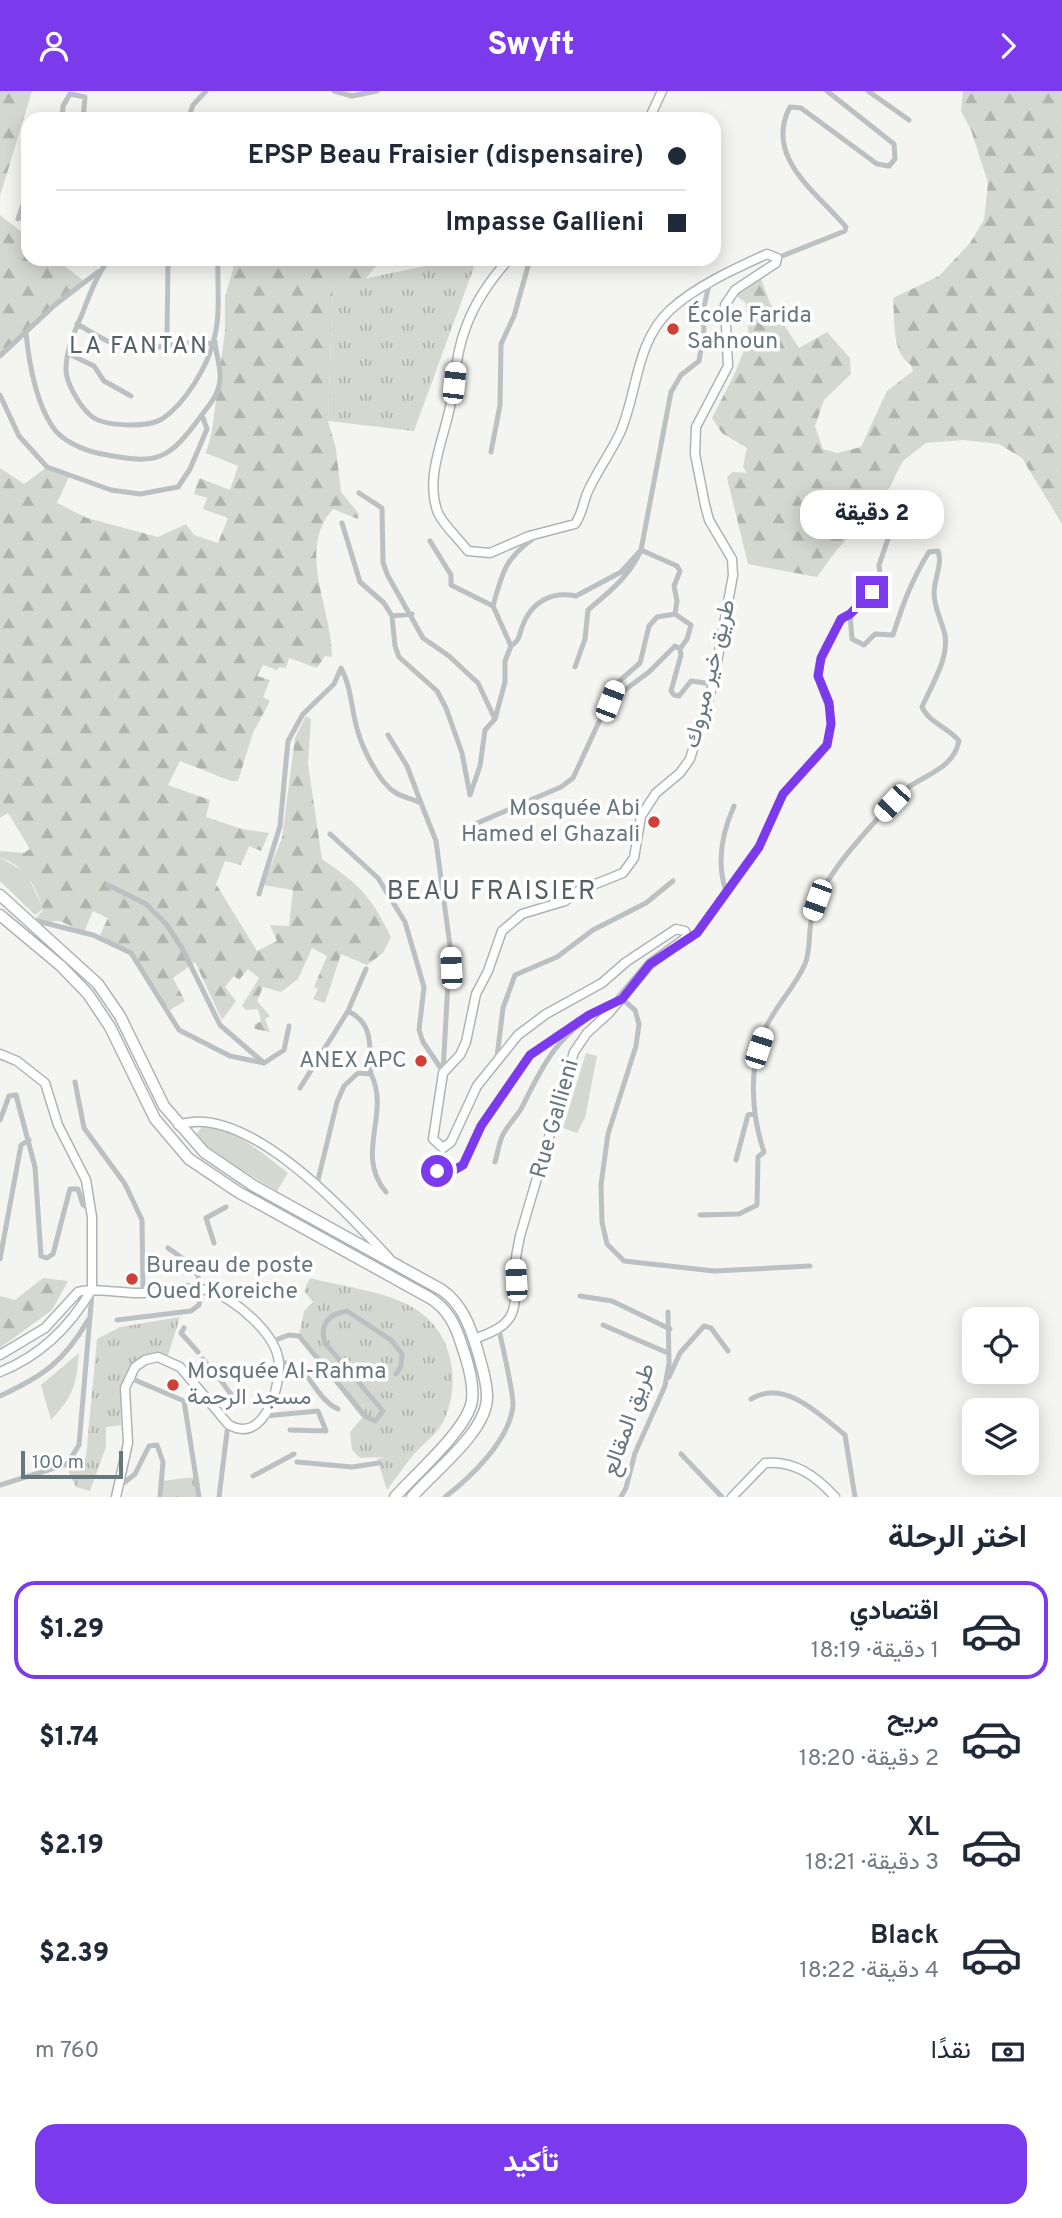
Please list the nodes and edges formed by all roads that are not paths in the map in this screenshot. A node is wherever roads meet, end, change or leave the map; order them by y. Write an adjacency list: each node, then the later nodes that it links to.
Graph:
1 (206, 91): 9 (street)
2 (334, 91): 3 (street)
3 (377, 91)
4 (662, 91): 10 (street)
5 (827, 91): 12 (street)
6 (868, 91): 11 (street)
7 (63, 112): 8 (street)
8 (84, 112)
9 (190, 112)
10 (652, 112)
11 (909, 120)
12 (777, 258): 19 (street); 44 (street, طريق خير مبروك)
13 (103, 266): 18 (street)
14 (168, 266): 23 (street)
15 (218, 266): 22 (street)
16 (504, 266): 32 (street)
17 (528, 266): 29 (street)
18 (100, 270): 20 (street); 21 (street)
19 (709, 285): 32 (street); 35 (street)
20 (77, 324): 23 (street); 24 (street)
21 (26, 333): 25 (street); 28 (street)
22 (214, 342): 23 (street); 24 (street); 28 (street)
23 (163, 346)
24 (69, 354): 27 (street)
25 (0, 356)
26 (0, 395): 28 (street)
27 (131, 396)
28 (202, 415)
29 (491, 452)
30 (359, 493): 37 (street)
31 (342, 523): 40 (street)
32 (540, 533): 36 (street)
33 (888, 539): 39 (street)
34 (430, 541): 36 (street)
35 (641, 550): 38 (street); 41 (street); 43 (street)
36 (493, 606): 41 (street)
37 (412, 614): 40 (street); 46 (street)
38 (675, 614): 42 (street); 45 (street)
39 (850, 614): 54 (street, Rue Gallieni); 72 (street)
40 (392, 616): 46 (street)
41 (511, 646): 46 (street)
42 (677, 647): 44 (street); 45 (street)
43 (575, 667)
44 (713, 684): 68 (street, طريق خير مبروك)
45 (610, 701): 50 (street)
46 (495, 719)
47 (388, 735): 48 (street)
48 (421, 803): 55 (street); 68 (street)
49 (734, 806): 54 (street)
50 (475, 824)
51 (330, 834): 68 (street)
52 (673, 881): 66 (street)
53 (108, 885): 67 (street)
54 (726, 891): 59 (street, Rue Gallieni)
55 (259, 894)
56 (0, 895): 58 (highway)
57 (0, 915): 132 (highway)
58 (26, 918): 67 (street); 74 (highway)
59 (687, 937): 61 (street, Rue Gallieni); 66 (street, طريق خير مبروك)
60 (366, 969): 62 (street)
61 (622, 999): 64 (street); 88 (street); 99 (street, Rue Gallieni)
62 (348, 1011): 69 (street); 71 (street)
63 (289, 1026): 67 (street)
64 (567, 1032): 77 (street); 78 (street)
65 (0, 1054): 82 (street)
66 (497, 1057): 68 (street, طريق خير مبروك)
67 (264, 1063)
68 (443, 1073)
69 (371, 1074): 79 (street); 80 (street)
70 (75, 1082): 91 (street)
71 (300, 1088)
72 (755, 1113): 76 (street); 83 (street)
73 (0, 1120): 75 (street)
74 (178, 1125): 79 (street); 87 (highway)
75 (29, 1140): 82 (street); 86 (street)
76 (736, 1160)
77 (495, 1162)
78 (425, 1166)
79 (317, 1184): 87 (street)
80 (386, 1192)
81 (226, 1207): 84 (street)
82 (91, 1210): 89 (street)
83 (700, 1215)
84 (214, 1243)
85 (169, 1248): 90 (street)
86 (0, 1259)
87 (393, 1263): 100 (highway)
88 (810, 1266)
89 (92, 1289): 91 (street); 94 (street); 105 (street); 108 (street)
90 (202, 1290): 91 (street); 95 (street); 101 (street)
91 (143, 1293)
92 (580, 1296): 98 (street)
93 (668, 1312): 98 (street, طريق المقالع)
94 (90, 1316): 114 (street); 126 (street)
95 (117, 1319)
96 (603, 1325): 104 (street)
97 (184, 1328): 103 (street)
98 (670, 1329): 104 (street, طريق المقالع)
99 (499, 1330): 100 (street); 134 (street)
100 (474, 1339): 133 (highway)
101 (271, 1342): 107 (street); 110 (street)
102 (728, 1351): 113 (street)
103 (198, 1352)
104 (668, 1353): 113 (street, طريق المقالع)
105 (0, 1355)
106 (203, 1359): 109 (street)
107 (279, 1363): 116 (street); 118 (street)
108 (0, 1372)
109 (214, 1372)
110 (396, 1374)
111 (128, 1377): 117 (street); 127 (street); 130 (street)
112 (219, 1378): 117 (street)
113 (665, 1387): 135 (street, طريق المقالع)
114 (0, 1396)
115 (751, 1399): 139 (street)
116 (338, 1409)
117 (219, 1415): 119 (street)
118 (265, 1416): 119 (street); 120 (street)
119 (228, 1424): 131 (street)
120 (290, 1430)
121 (294, 1454): 125 (street)
122 (681, 1454): 136 (street)
123 (297, 1462): 124 (street)
124 (379, 1463)
125 (253, 1476)
126 (0, 1485)
127 (120, 1486): 128 (street); 129 (street)
128 (116, 1497)
129 (160, 1497)
130 (199, 1497)
131 (219, 1497)
132 (394, 1497)
133 (412, 1497)
134 (445, 1497)
135 (621, 1497)
136 (722, 1497)
137 (732, 1497): 138 (street)
138 (835, 1497)
139 (855, 1497)

